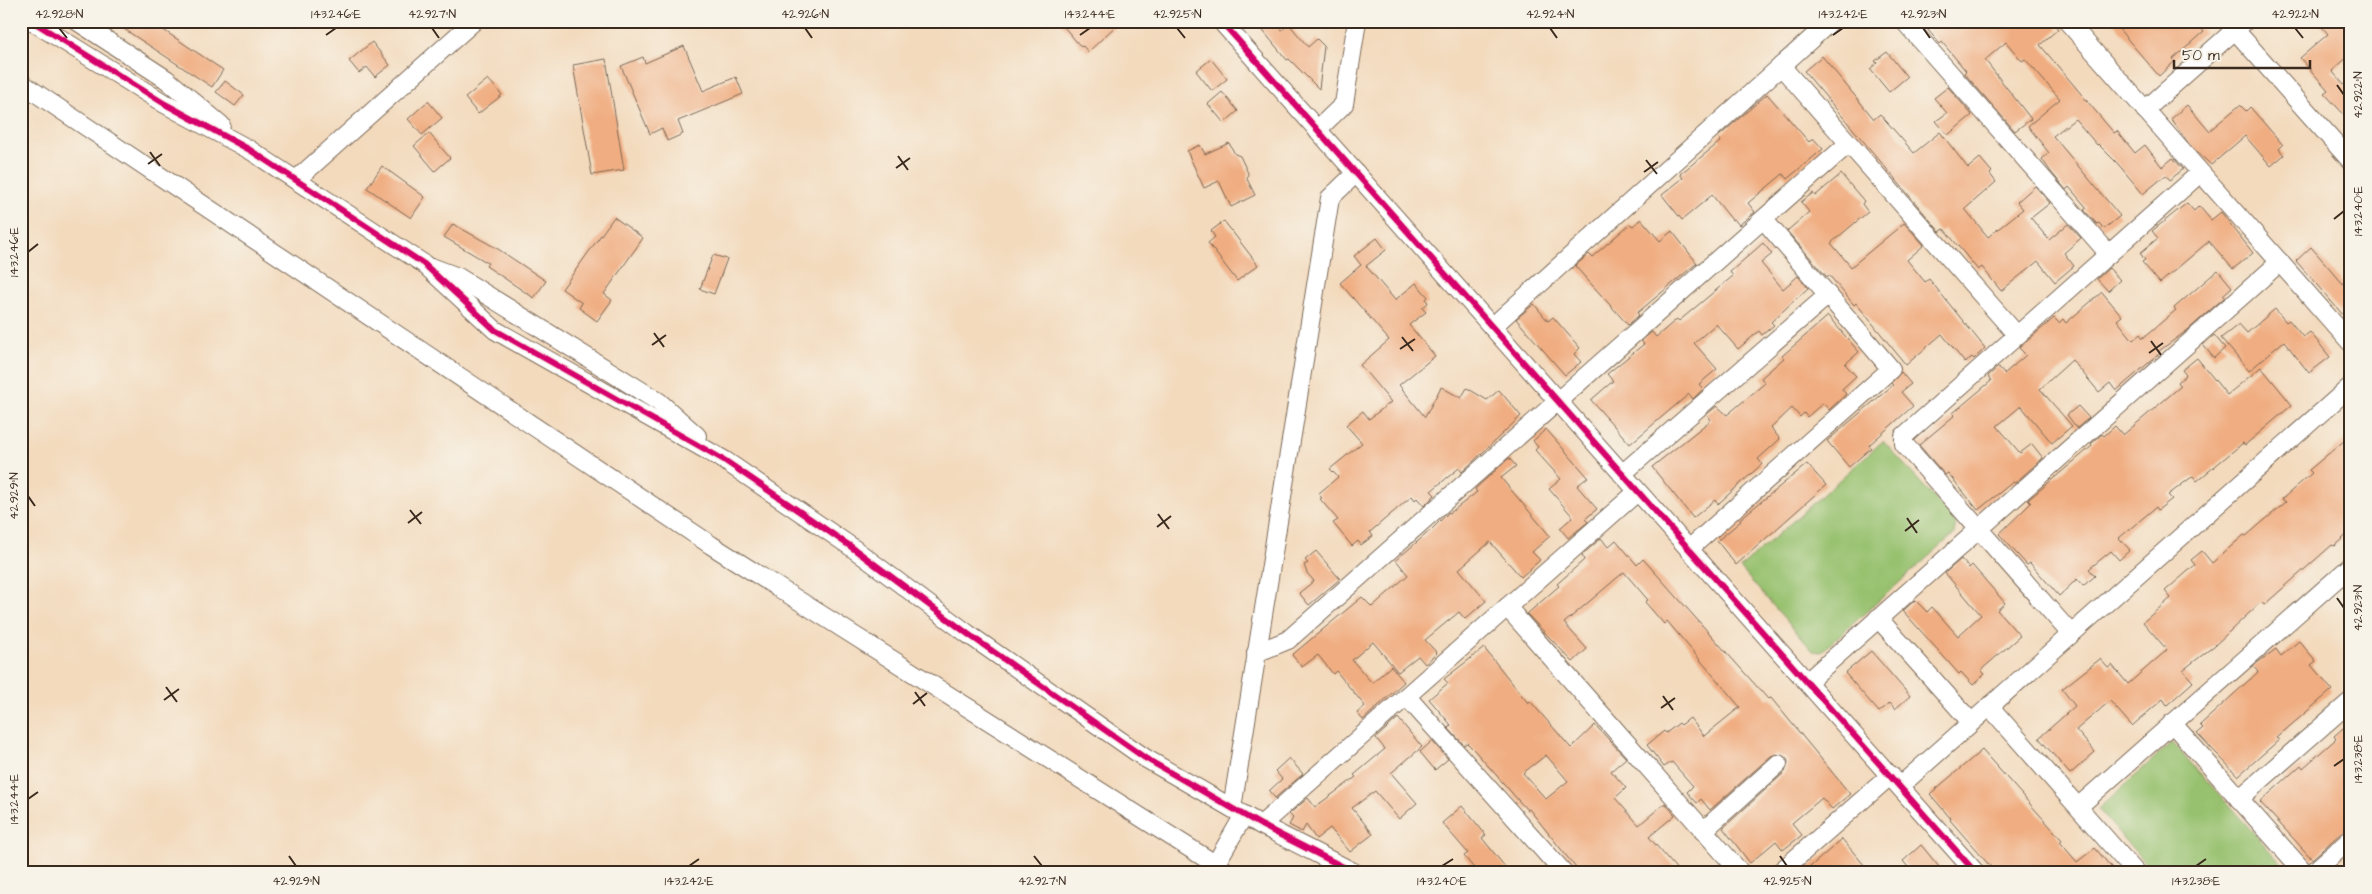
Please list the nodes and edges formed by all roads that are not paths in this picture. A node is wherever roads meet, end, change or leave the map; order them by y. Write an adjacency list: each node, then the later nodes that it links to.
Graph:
1 (32, 21): 15 (street)
2 (77, 21): 15 (street)
3 (474, 21): 19 (street)
4 (1221, 21): 13 (street)
5 (1357, 21): 13 (street)
6 (1831, 21): 10 (street)
7 (1904, 21): 21 (street)
8 (2067, 21): 12 (street)
9 (2236, 24): 12 (street); 16 (street)
10 (1781, 66): 14 (street); 25 (street)
11 (21, 83): 54 (street)
12 (2145, 110): 17 (street)
13 (1317, 130): 18 (street)
14 (1848, 144): 20 (street); 26 (street)
15 (250, 150): 19 (street)
16 (2351, 161)
17 (2200, 172): 21 (street); 22 (street)
18 (1356, 173): 25 (street); 39 (street)
19 (296, 180): 23 (street)
20 (1764, 220): 24 (street); 29 (street)
21 (2108, 254): 26 (street)
22 (2280, 262): 27 (street); 33 (street)
23 (424, 264): 30 (street); 30 (street)
24 (1828, 295): 31 (street); 34 (street)
25 (1492, 327): 29 (street)
26 (2016, 334): 33 (street)
27 (2351, 343)
28 (2348, 394): 38 (street)
29 (1558, 402): 31 (street); 39 (street)
30 (724, 460): 50 (street)
31 (1622, 474): 32 (street)
32 (1638, 492): 34 (street); 36 (street)
33 (1978, 529): 37 (street); 38 (street)
34 (1689, 549): 40 (street)
35 (2351, 566): 45 (street)
36 (1507, 607): 41 (street); 52 (street)
37 (1878, 618): 40 (street); 44 (street)
38 (2070, 634): 43 (street)
39 (1256, 653): 50 (street)
40 (1808, 682): 47 (street)
41 (1407, 697): 51 (street); 57 (street)
42 (2351, 701): 48 (street)
43 (1989, 706): 44 (street); 49 (street)
44 (1971, 722): 47 (street)
45 (2172, 724): 48 (street); 49 (street)
46 (1778, 764): 52 (street)
47 (1896, 780): 55 (street); 59 (street)
48 (2239, 799): 61 (street)
49 (2078, 807): 60 (street)
50 (1238, 812): 51 (street); 54 (street)
51 (1261, 824): 56 (street)
52 (1704, 830): 58 (street)
53 (2351, 839): 62 (street)
54 (1222, 869)
55 (1968, 870)
56 (1355, 873)
57 (1564, 873)
58 (1740, 873)
59 (1779, 873)
60 (2136, 873)
61 (2305, 873)
62 (2312, 873)

